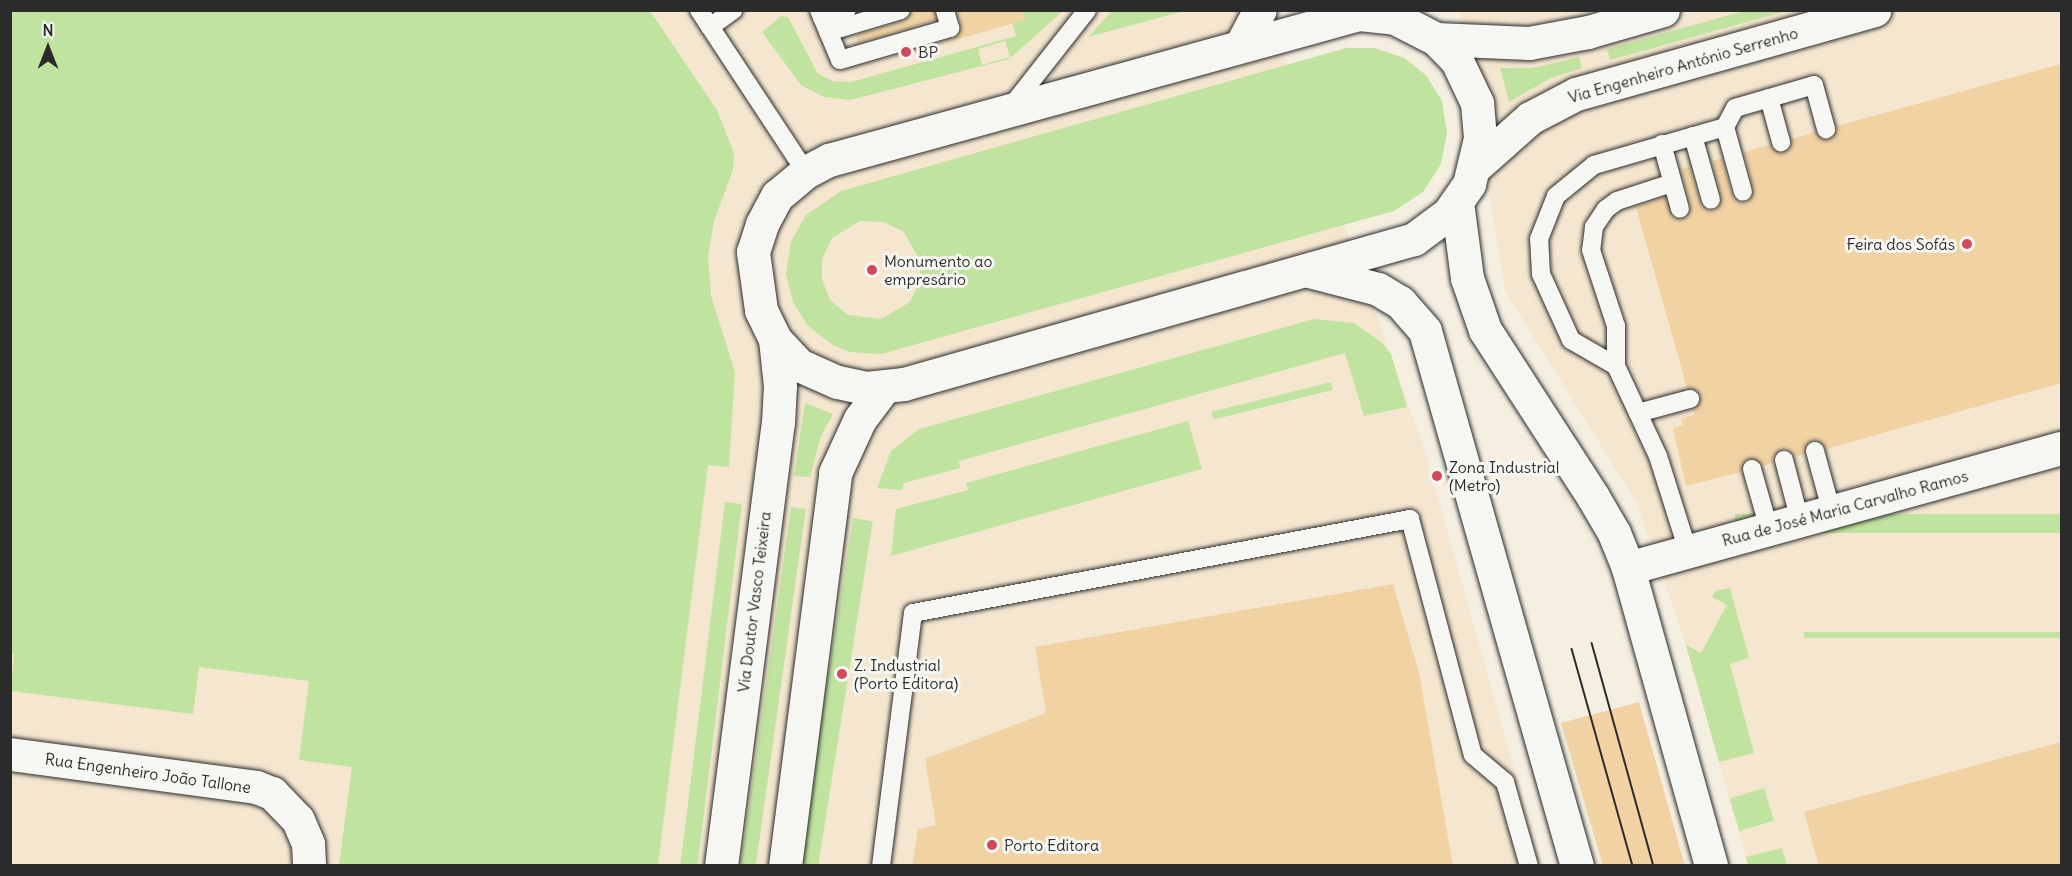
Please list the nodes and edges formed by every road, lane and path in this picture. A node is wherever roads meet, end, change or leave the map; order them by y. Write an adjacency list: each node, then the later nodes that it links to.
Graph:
1 (699, 10): 12 (lane)
2 (733, 10): 12 (lane)
3 (847, 10): 11 (lane)
4 (901, 10): 11 (lane)
5 (945, 10): 11 (lane)
6 (1087, 10): 16 (lane)
7 (1260, 10): 14 (main road)
8 (1663, 10): 13 (main road)
9 (1874, 10): 22 (main road, Via Engenheiro António Serrenho)
10 (1392, 14): 13 (main road); 14 (main road)
11 (823, 20)
12 (710, 27): 23 (lane)
13 (1436, 39): 22 (main road)
14 (1240, 45): 16 (main road)
15 (1769, 98): 17 (lane); 18 (lane); 20 (lane)
16 (1008, 110): 23 (main road)
17 (1725, 127): 19 (lane); 25 (lane)
18 (1826, 129)
19 (1693, 136): 21 (lane); 26 (lane)
20 (1781, 142)
21 (1662, 144): 24 (lane); 31 (lane)
22 (1476, 166): 27 (main road)
23 (806, 172): 30 (main road)
24 (1672, 183): 28 (lane); 31 (lane)
25 (1743, 192)
26 (1711, 200)
27 (1457, 202): 29 (main road); 42 (main road)
28 (1680, 209)
29 (1307, 271): 32 (main road); 49 (main road)
30 (775, 339): 32 (main road); 45 (main road, Via Doutor Vasco Teixeira)
31 (1616, 366): 34 (lane)
32 (885, 386): 46 (main road)
33 (1690, 399): 34 (lane)
34 (1638, 413): 41 (lane)
35 (2061, 448): 39 (main road, Rua de José Maria Carvalho Ramos)
36 (1815, 451): 39 (lane)
37 (1784, 460): 40 (lane)
38 (1752, 469): 40 (lane)
39 (1832, 513): 40 (main road, Rua de José Maria Carvalho Ramos)
40 (1785, 525): 41 (main road, Rua de José Maria Carvalho Ramos)
41 (1688, 551): 42 (main road, Rua de José Maria Carvalho Ramos)
42 (1628, 568): 50 (main road)
43 (10, 754): 44 (main road, Rua Engenheiro João Tallone)
44 (309, 866)
45 (721, 866)
46 (785, 866)
47 (881, 866): 48 (lane)
48 (1529, 866)
49 (1577, 866)
50 (1712, 866)

